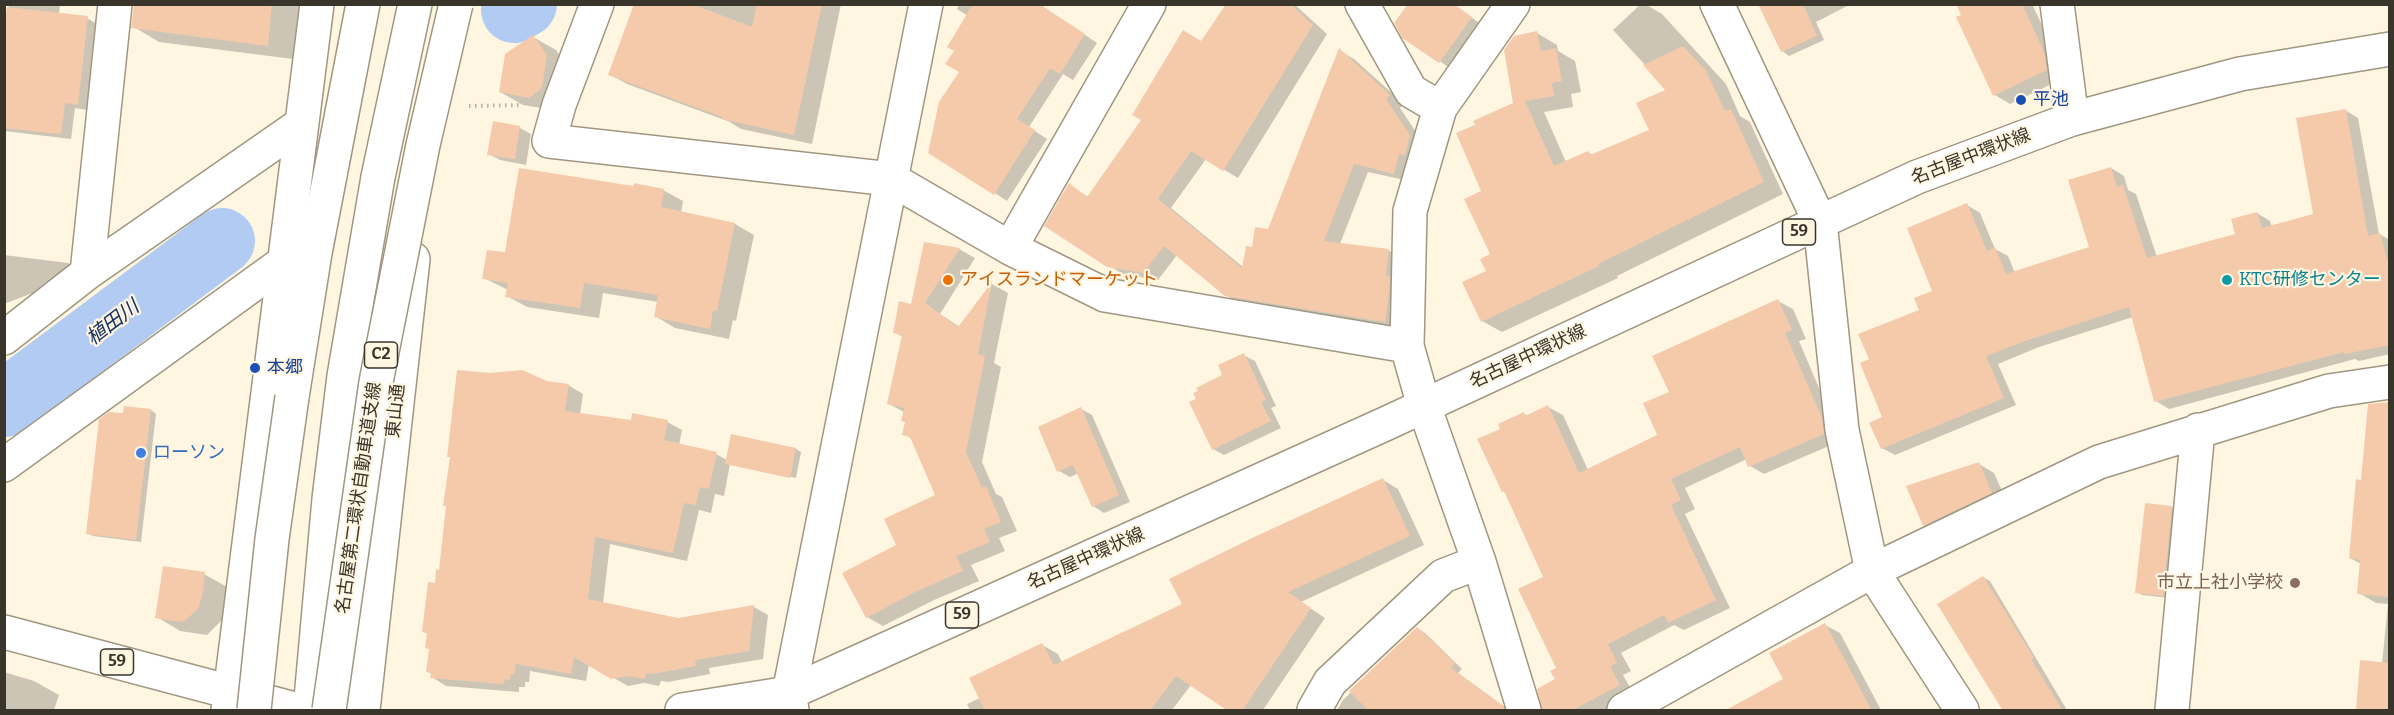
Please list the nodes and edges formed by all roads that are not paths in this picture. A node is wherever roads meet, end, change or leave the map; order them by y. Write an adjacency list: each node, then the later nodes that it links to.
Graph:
1 (115, 4): 22 (main road)
2 (317, 4): 17 (main road)
3 (342, 4): 26 (main road)
4 (363, 4): 26 (main road)
5 (415, 4): 36 (main road)
6 (597, 4): 18 (main road)
7 (926, 4): 18 (main road)
8 (1149, 4): 20 (main road)
9 (1362, 4): 15 (main road)
10 (1513, 4): 15 (main road)
11 (1717, 4): 19 (main road)
12 (2057, 4): 16 (main road)
13 (452, 8): 37 (main road, 名古屋第二環状自動車道支線 / C2, bridge); 38 (main road, 東山通)
14 (2390, 49): 16 (main road, 名古屋中環状線 / 59)
15 (1440, 108): 24 (main road)
16 (2072, 118): 19 (main road, 名古屋中環状線 / 59)
17 (300, 125): 21 (main road); 22 (main road)
18 (891, 179): 20 (main road); 33 (main road)
19 (1820, 222): 27 (main road, 名古屋中環状線 / 59); 31 (main road)
20 (1010, 248): 24 (main road)
21 (284, 262): 29 (main road); 34 (main road)
22 (87, 273): 23 (main road)
23 (4, 338)
24 (1407, 346): 27 (main road)
25 (2390, 382): 28 (main road)
26 (292, 397): 34 (main road, bridge)
27 (1424, 406): 30 (main road); 33 (main road, 名古屋中環状線 / 59)
28 (2198, 430): 31 (main road); 44 (main road)
29 (4, 465)
30 (1479, 562): 40 (main road); 41 (main road)
31 (1872, 571): 42 (main road); 43 (main road)
32 (4, 632): 34 (main road, 59)
33 (791, 702): 39 (main road, 名古屋中環状線 / 59)
34 (237, 704): 35 (main road, 59)
35 (298, 711)
36 (310, 711)
37 (329, 711)
38 (363, 711)
39 (682, 711)
40 (1314, 711)
41 (1524, 711)
42 (1624, 711)
43 (1962, 711)
44 (2172, 711)

